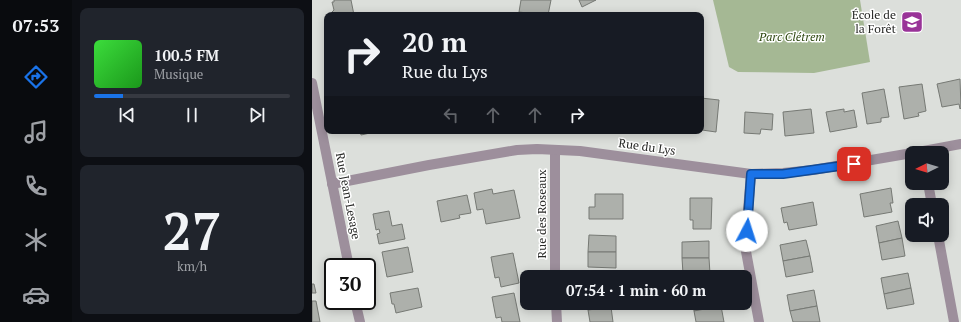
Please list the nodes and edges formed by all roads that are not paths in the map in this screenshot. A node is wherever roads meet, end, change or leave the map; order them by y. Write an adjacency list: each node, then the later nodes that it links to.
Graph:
1 (312, 83): 7 (street, Rue Jean-Lesage)
2 (961, 144): 3 (street, Rue du Lys)
3 (949, 146)
4 (554, 150): 6 (street, Rue du Lys); 7 (street, Rue du Lys); 10 (street, Rue des Roseaux)
5 (905, 155): 6 (street, Rue du Lys)
6 (751, 174): 15 (street)
7 (332, 184): 9 (street, Rue Jean-Lesage)
8 (939, 242): 16 (street)
9 (347, 258)
10 (555, 270)
11 (358, 310): 13 (street)
12 (556, 310): 14 (street)
13 (360, 322)
14 (557, 322)
15 (759, 322)
16 (954, 322)

